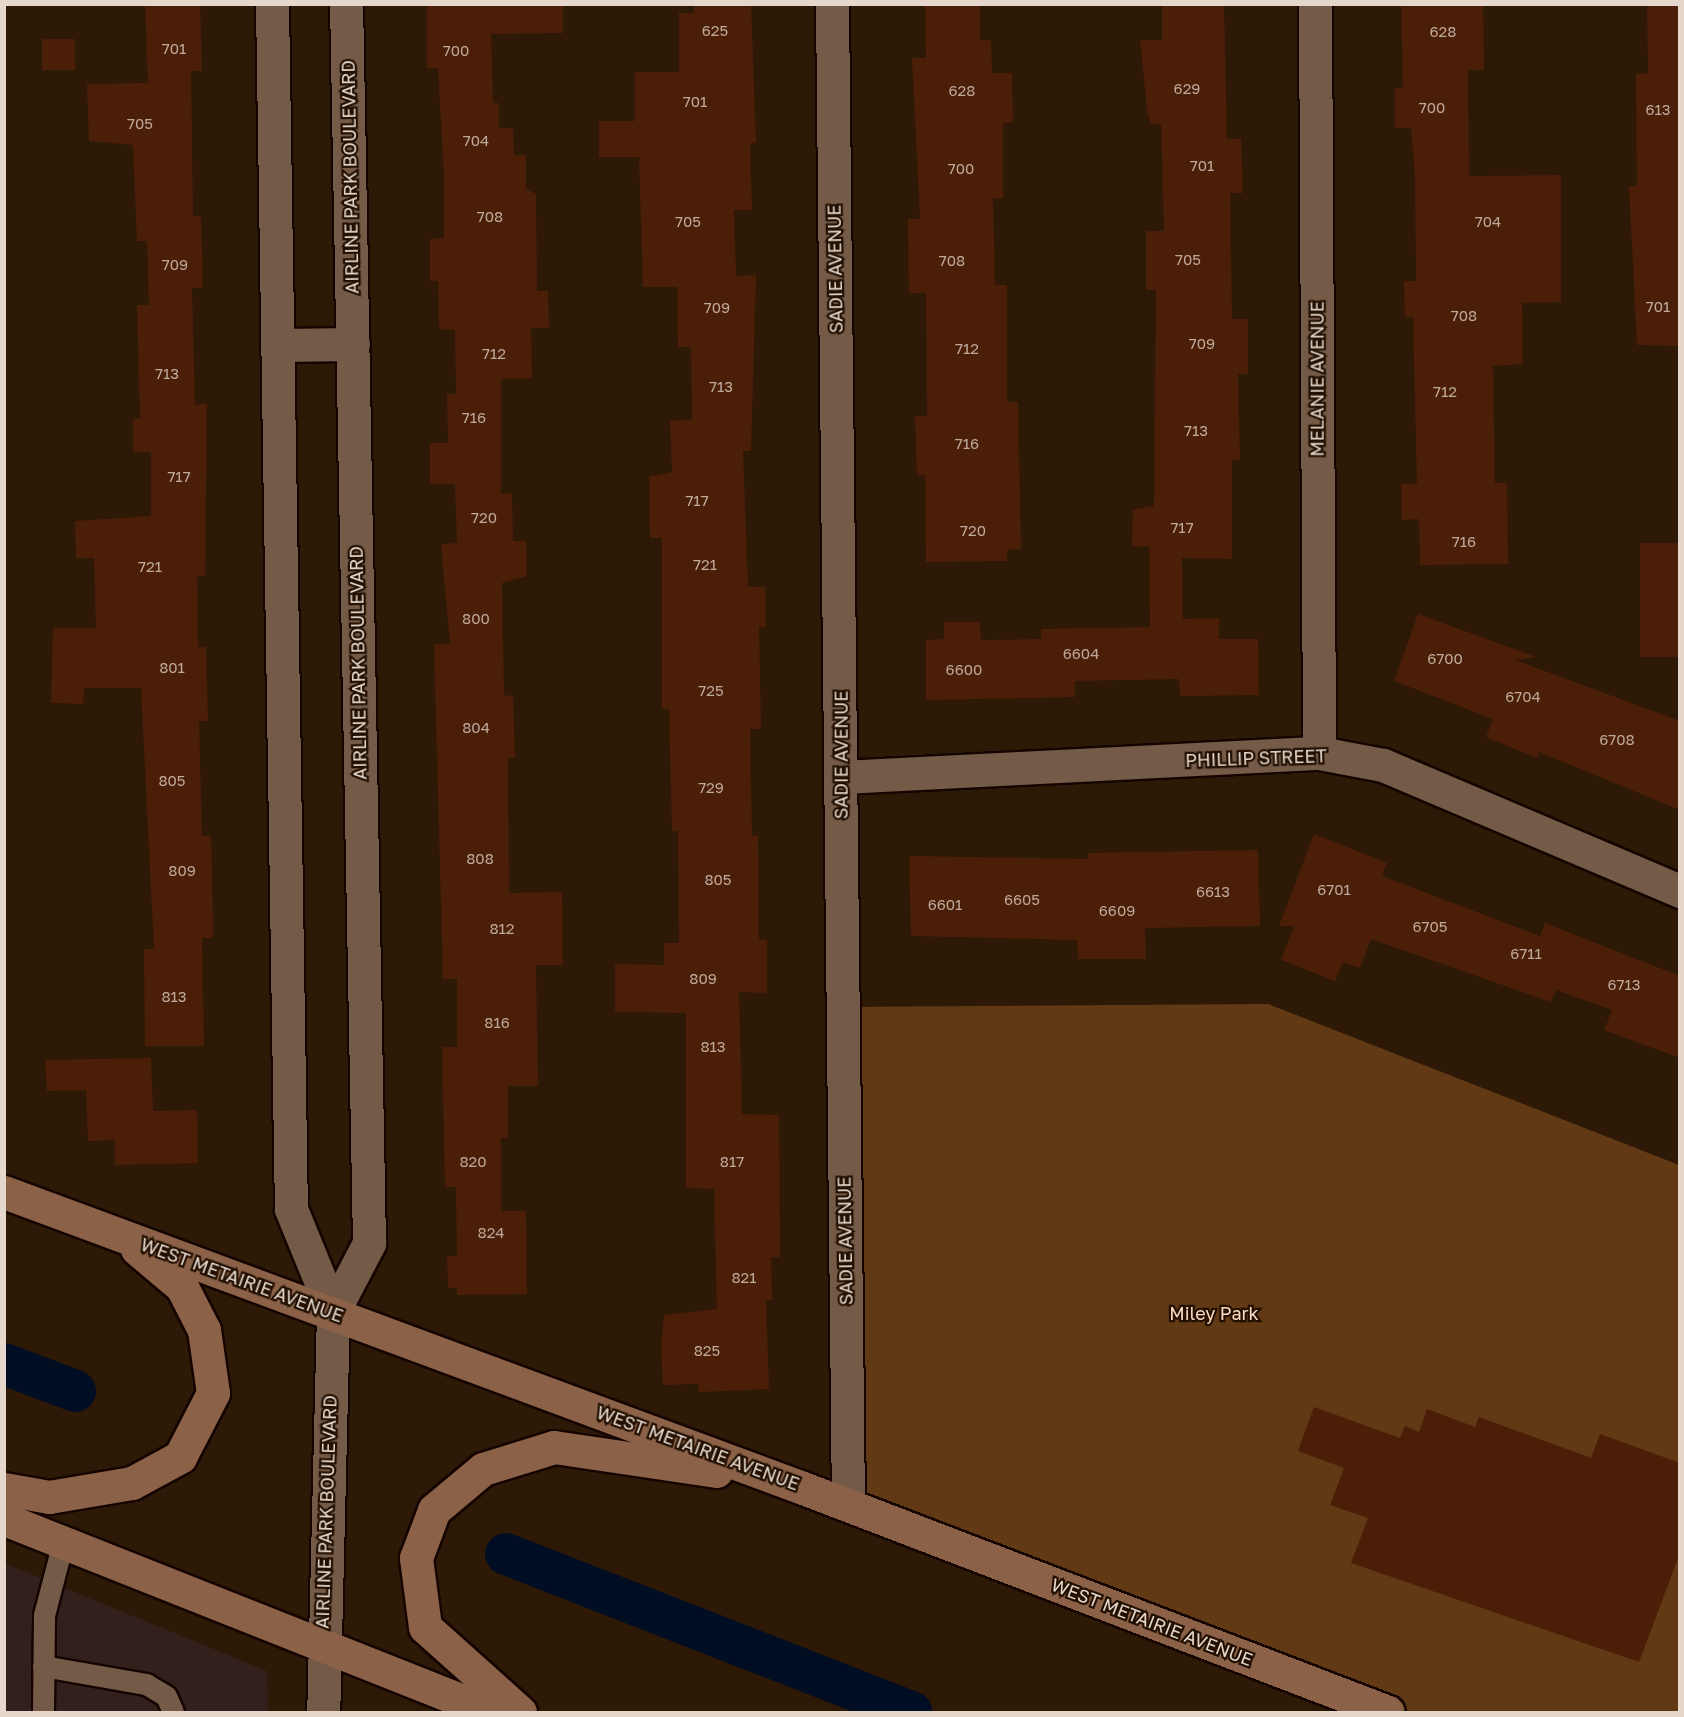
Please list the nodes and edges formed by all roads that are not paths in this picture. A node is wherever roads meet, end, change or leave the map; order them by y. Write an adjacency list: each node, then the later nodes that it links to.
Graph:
1 (272, 4): 6 (street, AIRLINE PARK BOULEVARD)
2 (346, 4): 5 (street, AIRLINE PARK BOULEVARD)
3 (832, 4): 8 (street, SADIE AVENUE)
4 (1315, 4): 7 (street, MELANIE AVENUE)
5 (353, 344): 6 (street); 12 (street, AIRLINE PARK BOULEVARD)
6 (278, 345): 12 (street, AIRLINE PARK BOULEVARD)
7 (1319, 753): 8 (street, PHILLIP STREET); 9 (street, PHILLIP STREET)
8 (842, 777): 15 (street, SADIE AVENUE)
9 (1680, 891)
10 (4, 1192): 11 (main road, WEST METAIRIE AVENUE)
11 (121, 1236): 12 (main road, WEST METAIRIE AVENUE); 14 (main road)
12 (333, 1312): 13 (main road, WEST METAIRIE AVENUE); 18 (street, AIRLINE PARK BOULEVARD)
13 (803, 1488): 15 (main road, WEST METAIRIE AVENUE); 24 (main road)
14 (4, 1489)
15 (848, 1505): 25 (main road, WEST METAIRIE AVENUE)
16 (4, 1519): 17 (main road)
17 (63, 1542): 18 (main road); 19 (lane)
18 (322, 1646): 22 (street, AIRLINE PARK BOULEVARD); 23 (main road)
19 (43, 1666): 20 (lane); 21 (lane)
20 (44, 1713)
21 (173, 1713)
22 (323, 1713)
23 (491, 1713)
24 (520, 1713)
25 (1388, 1713)

